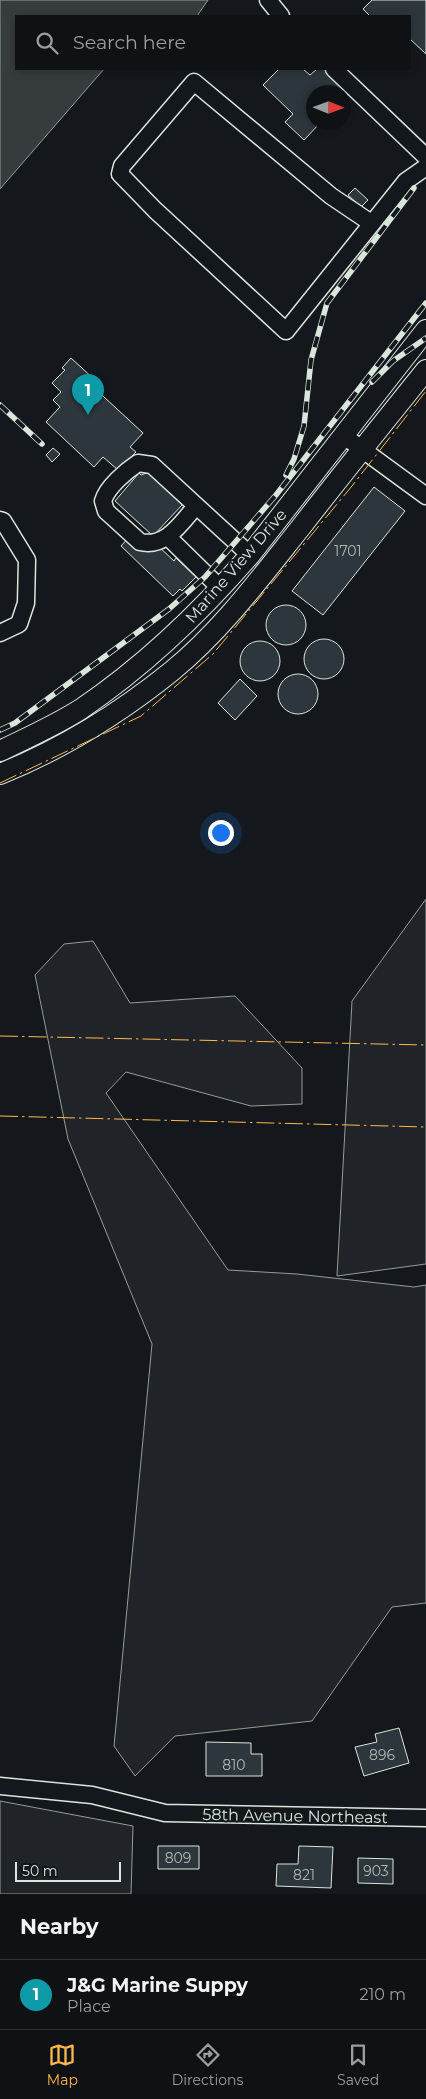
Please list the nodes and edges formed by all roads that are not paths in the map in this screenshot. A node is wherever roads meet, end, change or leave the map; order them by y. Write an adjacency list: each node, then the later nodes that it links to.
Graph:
1 (268, 0): 2 (street)
2 (280, 15)
3 (335, 70): 4 (street)
4 (426, 157)
5 (426, 167): 6 (street)
6 (371, 223): 6 (street)
7 (426, 330): 9 (main road, Marine View Drive)
8 (426, 370): 10 (main road, Marine View Drive)
9 (344, 436): 10 (street); 15 (main road, Marine View Drive)
10 (362, 450): 11 (street); 19 (main road, Marine View Drive)
11 (426, 496)
12 (196, 506): 14 (street); 14 (street); 15 (street)
13 (0, 520): 17 (street)
14 (168, 537): 16 (street)
15 (250, 555): 16 (main road, Marine View Drive)
16 (221, 589): 18 (main road, Marine View Drive)
17 (0, 633)
18 (0, 751)
19 (0, 774)
20 (0, 1786): 21 (street, 58th Avenue Northeast)
21 (426, 1818)

